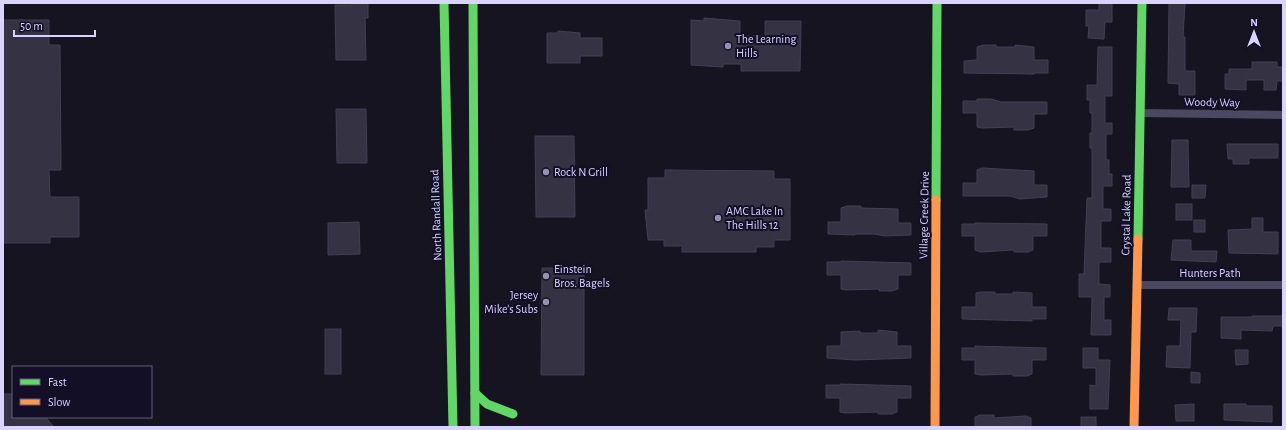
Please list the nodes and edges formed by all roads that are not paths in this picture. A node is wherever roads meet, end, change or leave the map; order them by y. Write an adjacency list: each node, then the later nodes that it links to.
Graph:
1 (444, 3): 11 (main road, North Randall Road)
2 (473, 3): 9 (main road)
3 (937, 3): 13 (main road, Village Creek Drive)
4 (1142, 3): 5 (main road, Crystal Lake Road)
5 (1140, 113): 6 (street, Woody Way); 7 (main road, Crystal Lake Road)
6 (1283, 115)
7 (1137, 285): 8 (street, Hunters Path); 14 (main road, Crystal Lake Road)
8 (1283, 285)
9 (475, 393): 10 (main road); 12 (main road)
10 (513, 414)
11 (453, 427)
12 (475, 427)
13 (935, 427)
14 (1134, 427)

